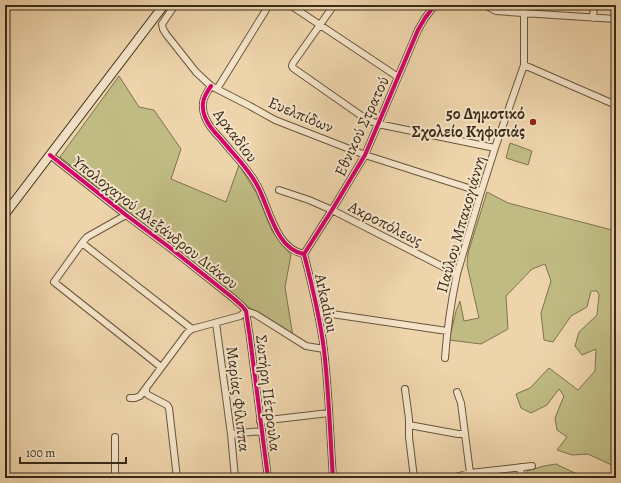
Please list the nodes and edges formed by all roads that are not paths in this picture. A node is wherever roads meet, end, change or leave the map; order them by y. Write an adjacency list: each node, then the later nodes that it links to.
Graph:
1 (175, 5): 16 (street, Ευελπίδων)
2 (269, 5): 16 (street, Αρκαδίου)
3 (290, 5): 13 (street)
4 (334, 5): 13 (street)
5 (435, 5): 15 (street, Εθνικού Στρατού)
6 (485, 5): 10 (street)
7 (524, 5): 10 (street, Παύλου Μπακογιάννη)
8 (594, 5): 11 (street)
9 (163, 7): 20 (main road)
10 (523, 13): 11 (street); 14 (street, Παύλου Μπακογιάννη)
11 (593, 18): 12 (street)
12 (616, 19)
13 (320, 25): 15 (street); 18 (street)
14 (524, 65): 17 (street); 19 (street, Παύλου Μπακογιάννη)
15 (398, 77): 18 (street, Εθνικού Στρατού)
16 (214, 87): 21 (street, Ευελπίδων); 28 (street, Αρκαδίου)
17 (616, 105)
18 (378, 124): 19 (street); 21 (street, Εθνικού Στρατού)
19 (495, 148): 23 (street, Παύλου Μπακογιάννη)
20 (50, 155): 25 (main road); 26 (street, Υπολοχαγού Αλεξάνδρου Διάκου)
21 (365, 155): 23 (street, Ευελπίδων); 24 (street, Εθνικού Στρατού)
22 (279, 190): 24 (street, Ακροπόλεως)
23 (481, 192): 29 (street, Παύλου Μπακογιάννη)
24 (332, 210): 28 (street, Εθνικού Στρατού); 29 (street, Ακροπόλεως)
25 (5, 214)
26 (126, 215): 27 (street); 30 (street, Υπολοχαγού Αλεξάνδρου Διάκου)
27 (82, 243): 33 (street); 37 (street)
28 (304, 254): 31 (street, Arkadiou)
29 (457, 274): 34 (street, Παύλου Μπακογιάννη)
30 (246, 311): 32 (street); 35 (street); 43 (street, Σωτήρη Πέτρουλα)
31 (318, 312): 34 (street); 35 (street, Arkadiou)
32 (216, 323): 33 (street); 46 (street, Μαρίας Φίλιππα)
33 (192, 329): 37 (street)
34 (447, 331): 36 (street, Παύλου Μπακογιάννη)
35 (324, 349): 42 (street, Arkadiou)
36 (445, 358)
37 (161, 367): 38 (street)
38 (146, 388): 41 (street); 53 (street)
39 (405, 389): 44 (street)
40 (457, 392): 47 (street)
41 (130, 398)
42 (329, 413): 43 (street); 56 (street, Arkadiou)
43 (260, 421): 45 (street, Σωτήρη Πέτρουλα)
44 (409, 425): 47 (street); 57 (street)
45 (262, 431): 46 (street); 55 (street, Σωτήρη Πέτρουλα)
46 (231, 434): 54 (street, Μαρίας Φίλιππα)
47 (465, 434): 51 (street)
48 (115, 437): 52 (street)
49 (532, 466): 50 (street)
50 (520, 467): 51 (street); 59 (street)
51 (470, 473): 58 (street)
52 (115, 478)
53 (177, 478)
54 (235, 478)
55 (268, 478)
56 (333, 478)
57 (414, 478)
58 (452, 478)
59 (520, 478)

